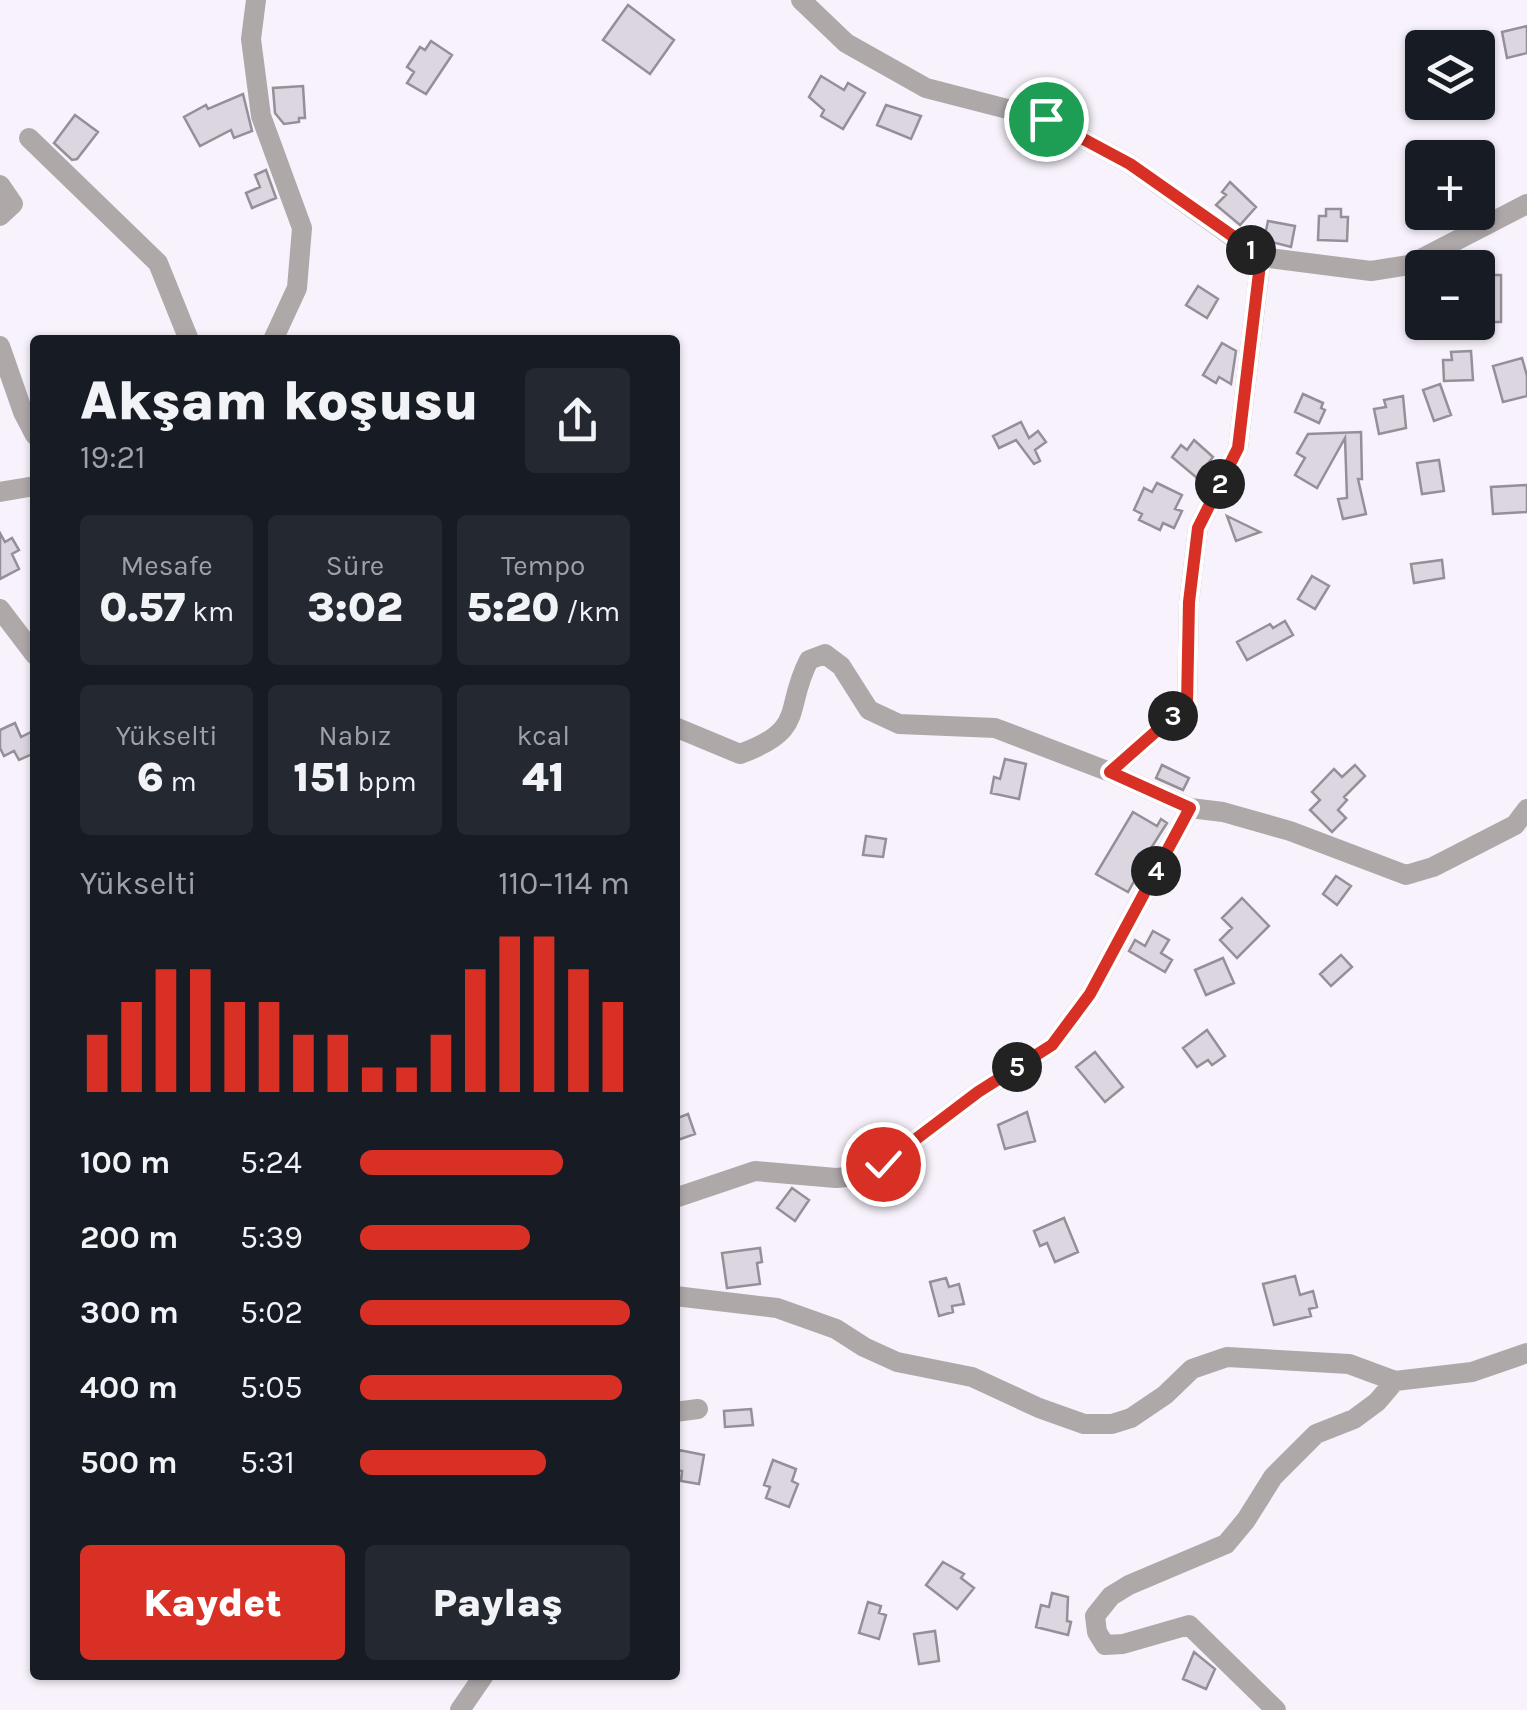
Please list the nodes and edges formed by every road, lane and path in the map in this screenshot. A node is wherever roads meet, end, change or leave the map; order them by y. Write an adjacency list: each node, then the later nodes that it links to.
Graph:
1 (256, 0): 9 (street)
2 (801, 0): 7 (street)
3 (29, 138): 8 (street)
4 (0, 185): 6 (street)
5 (1527, 204): 7 (street)
6 (0, 216)
7 (1261, 256): 17 (street)
8 (187, 335)
9 (275, 335)
10 (0, 346): 11 (street)
11 (30, 425)
12 (30, 487): 13 (street)
13 (0, 492)
14 (0, 608): 15 (street)
15 (30, 649)
16 (680, 730): 17 (street)
17 (1110, 772): 18 (street)
18 (1190, 808): 19 (street); 20 (street)
19 (1527, 808)
20 (680, 1196)
21 (680, 1297): 23 (street)
22 (1527, 1354): 23 (street)
23 (1394, 1381): 28 (street)
24 (698, 1409): 25 (street)
25 (680, 1411)
26 (481, 1680): 27 (street)
27 (460, 1710)
28 (1276, 1710)

